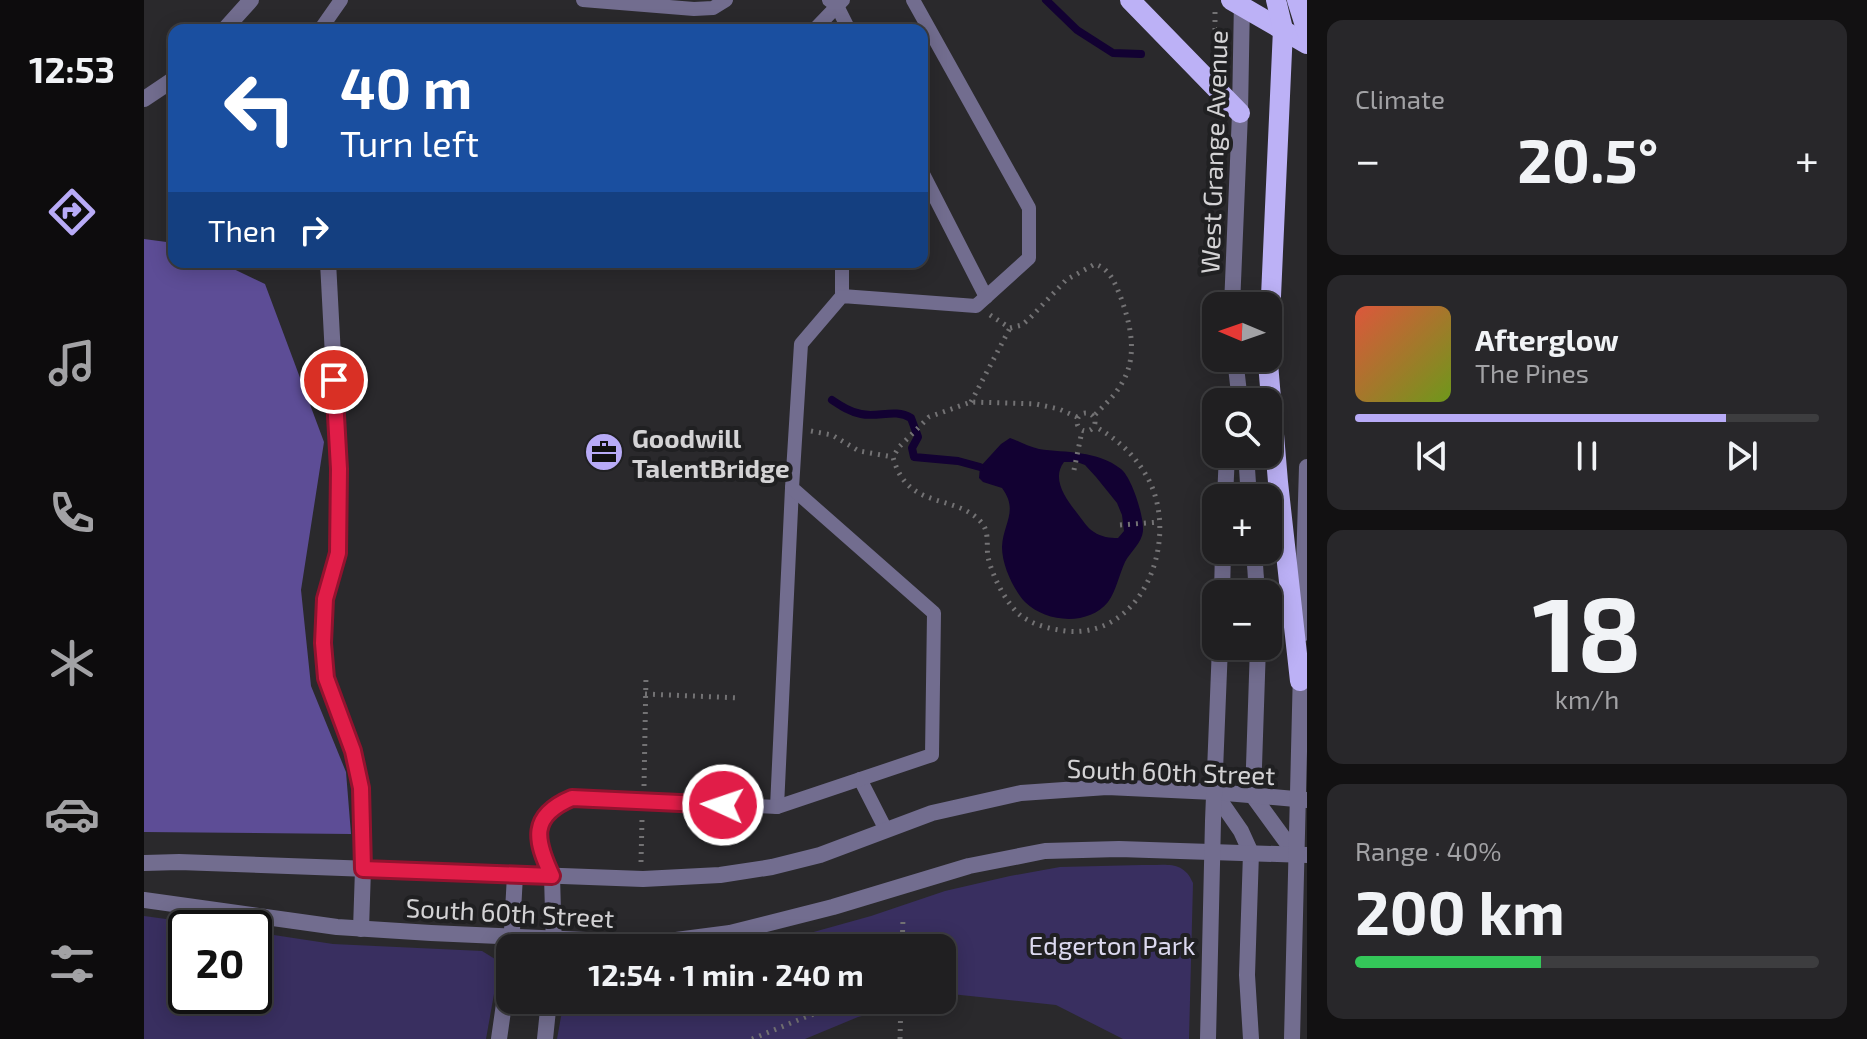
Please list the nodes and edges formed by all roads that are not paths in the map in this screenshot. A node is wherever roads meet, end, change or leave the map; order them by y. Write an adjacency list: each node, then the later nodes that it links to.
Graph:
1 (251, 0): 10 (street)
2 (341, 0): 11 (lane)
3 (583, 0): 4 (lane)
4 (726, 0)
5 (913, 0): 14 (lane)
6 (1130, 0): 21 (main road)
7 (836, 2): 12 (lane); 13 (lane)
8 (1237, 3): 16 (main road); 21 (street, West Grange Avenue)
9 (1292, 4): 16 (main road); 17 (main road)
10 (229, 24)
11 (324, 24)
12 (819, 24)
13 (846, 24)
14 (926, 24)
15 (928, 27): 27 (lane)
16 (1283, 29): 18 (main road); 32 (main road)
17 (1307, 32)
18 (1307, 44)
19 (168, 83): 20 (street)
20 (144, 99)
21 (1240, 113): 25 (street, West Grange Avenue)
22 (928, 185): 27 (lane)
23 (328, 268): 44 (street)
24 (842, 268): 26 (lane)
25 (1233, 292)
26 (842, 296): 27 (lane); 29 (lane)
27 (981, 301)
28 (1307, 467): 32 (street)
29 (792, 488): 34 (lane); 38 (lane)
30 (1219, 660): 35 (street)
31 (1258, 660): 36 (street)
32 (1300, 681): 33 (street)
33 (1303, 733): 37 (street)
34 (860, 779): 38 (lane); 39 (lane)
35 (1214, 792): 36 (street, South 60th Street); 39 (street, South 60th Street); 40 (street); 41 (street)
36 (1253, 796): 37 (street, South 60th Street); 42 (street)
37 (1302, 800): 42 (street)
38 (777, 807): 46 (lane)
39 (886, 830): 46 (street, South 60th Street)
40 (1213, 851): 41 (street, South 60th Street); 51 (street, South 60th Street); 57 (street)
41 (1251, 853): 42 (street, South 60th Street); 58 (street)
42 (1301, 855): 59 (street)
43 (144, 863): 44 (street, South 60th Street)
44 (363, 869): 45 (street, South 60th Street); 48 (street)
45 (515, 875): 46 (street, South 60th Street); 49 (street)
46 (552, 876): 50 (street)
47 (144, 900): 48 (street, South 60th Street)
48 (361, 929): 52 (street, South 60th Street)
49 (512, 934)
50 (554, 934)
51 (722, 934)
52 (496, 941)
53 (503, 1014): 55 (street)
54 (548, 1014): 56 (street)
55 (499, 1039)
56 (545, 1039)
57 (1208, 1039)
58 (1251, 1039)
59 (1292, 1039)

